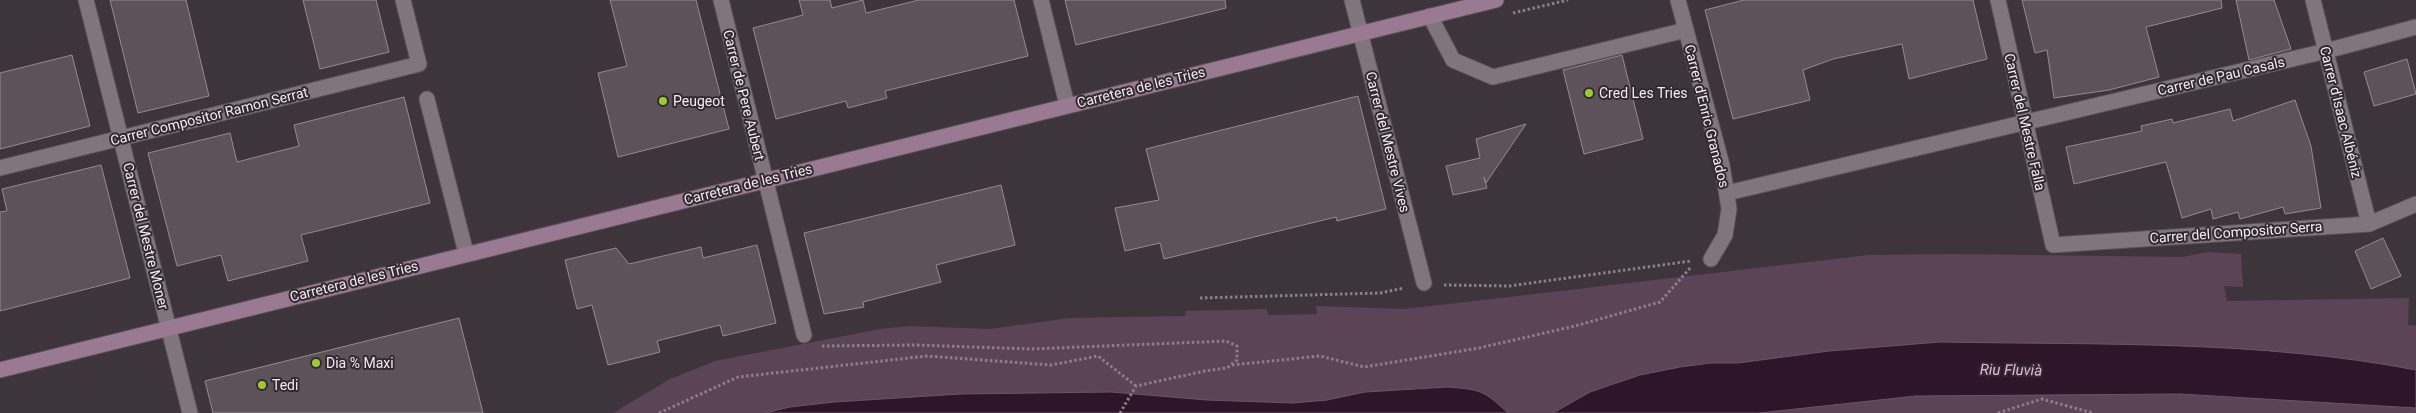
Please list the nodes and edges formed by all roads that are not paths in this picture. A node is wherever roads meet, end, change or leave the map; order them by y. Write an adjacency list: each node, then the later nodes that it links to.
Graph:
1 (86, 0): 18 (street, Carrer del Mestre Moner)
2 (403, 0): 18 (street, Carrer Compositor Ramon Serrat)
3 (721, 0): 20 (street, Carrer de Pere Aubert)
4 (1041, 0): 16 (street)
5 (1352, 0): 13 (street, Carrer del Mestre Vives)
6 (1496, 0): 10 (street, Carretera de les Tries)
7 (1678, 0): 12 (street, Carrer d'Enric Granados)
8 (1998, 0): 17 (street, Carrer del Mestre Falla)
9 (2313, 0): 14 (street, Carrer d'Isaac Albéniz)
10 (1430, 16): 12 (street); 13 (street, Carretera de les Tries)
11 (2416, 27): 14 (street, Carrer de Pau Casals)
12 (1686, 30): 21 (street, Carrer d'Enric Granados)
13 (1361, 33): 16 (street, Carretera de les Tries); 27 (street, Carrer del Mestre Vives)
14 (2326, 51): 17 (street, Carrer de Pau Casals); 23 (street, Carrer d'Isaac Albéniz)
15 (427, 99): 25 (street)
16 (1068, 105): 20 (street, Carretera de les Tries)
17 (2025, 122): 21 (street, Carrer de Pau Casals); 24 (street, Carrer del Mestre Falla)
18 (122, 138): 19 (street, Carrer Compositor Ramon Serrat); 28 (street, Carrer del Mestre Moner)
19 (0, 168)
20 (766, 180): 25 (street, Carretera de les Tries); 29 (street, Carrer de Pere Aubert)
21 (1727, 193): 26 (street, Carrer d'Enric Granados)
22 (2416, 204): 23 (street, Carrer del Compositor Serra)
23 (2369, 224): 24 (street, Carrer del Compositor Serra)
24 (2053, 245)
25 (466, 253): 28 (street, Carretera de les Tries)
26 (1704, 260)
27 (1424, 283)
28 (168, 327): 30 (street, Carretera de les Tries); 31 (street, Carrer del Mestre Moner)
29 (804, 335)
30 (0, 370)
31 (190, 413)

